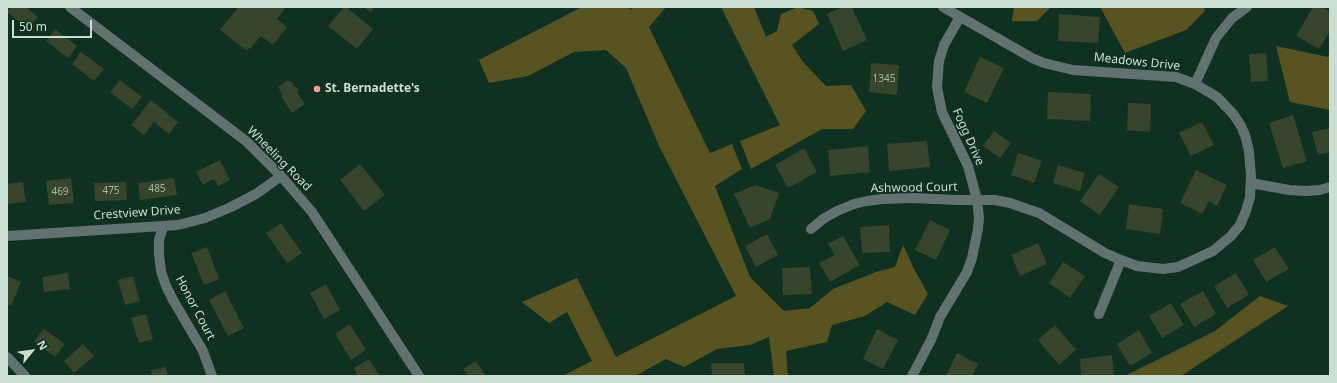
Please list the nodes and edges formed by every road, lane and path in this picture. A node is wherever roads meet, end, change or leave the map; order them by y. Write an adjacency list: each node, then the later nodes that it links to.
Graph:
1 (70, 7): 6 (street, Wheeling Road)
2 (943, 7): 4 (street, Meadows Drive)
3 (1247, 7): 5 (street)
4 (960, 17): 5 (street, Meadows Drive); 9 (street, Fogg Drive)
5 (1195, 84): 7 (street, Meadows Drive)
6 (281, 176): 10 (street, Crestview Drive); 18 (street, Wheeling Road)
7 (1251, 183): 8 (street); 13 (street, Meadows Drive)
8 (1330, 187)
9 (977, 200): 11 (street, Ashwood Court); 13 (street, Meadows Drive); 19 (street, Fogg Drive)
10 (163, 227): 12 (street, Crestview Drive); 17 (street, Honor Court)
11 (811, 229)
12 (7, 236)
13 (1121, 260): 14 (street)
14 (1099, 314)
15 (7, 357): 16 (street)
16 (25, 376)
17 (212, 376)
18 (419, 376)
19 (912, 376)

